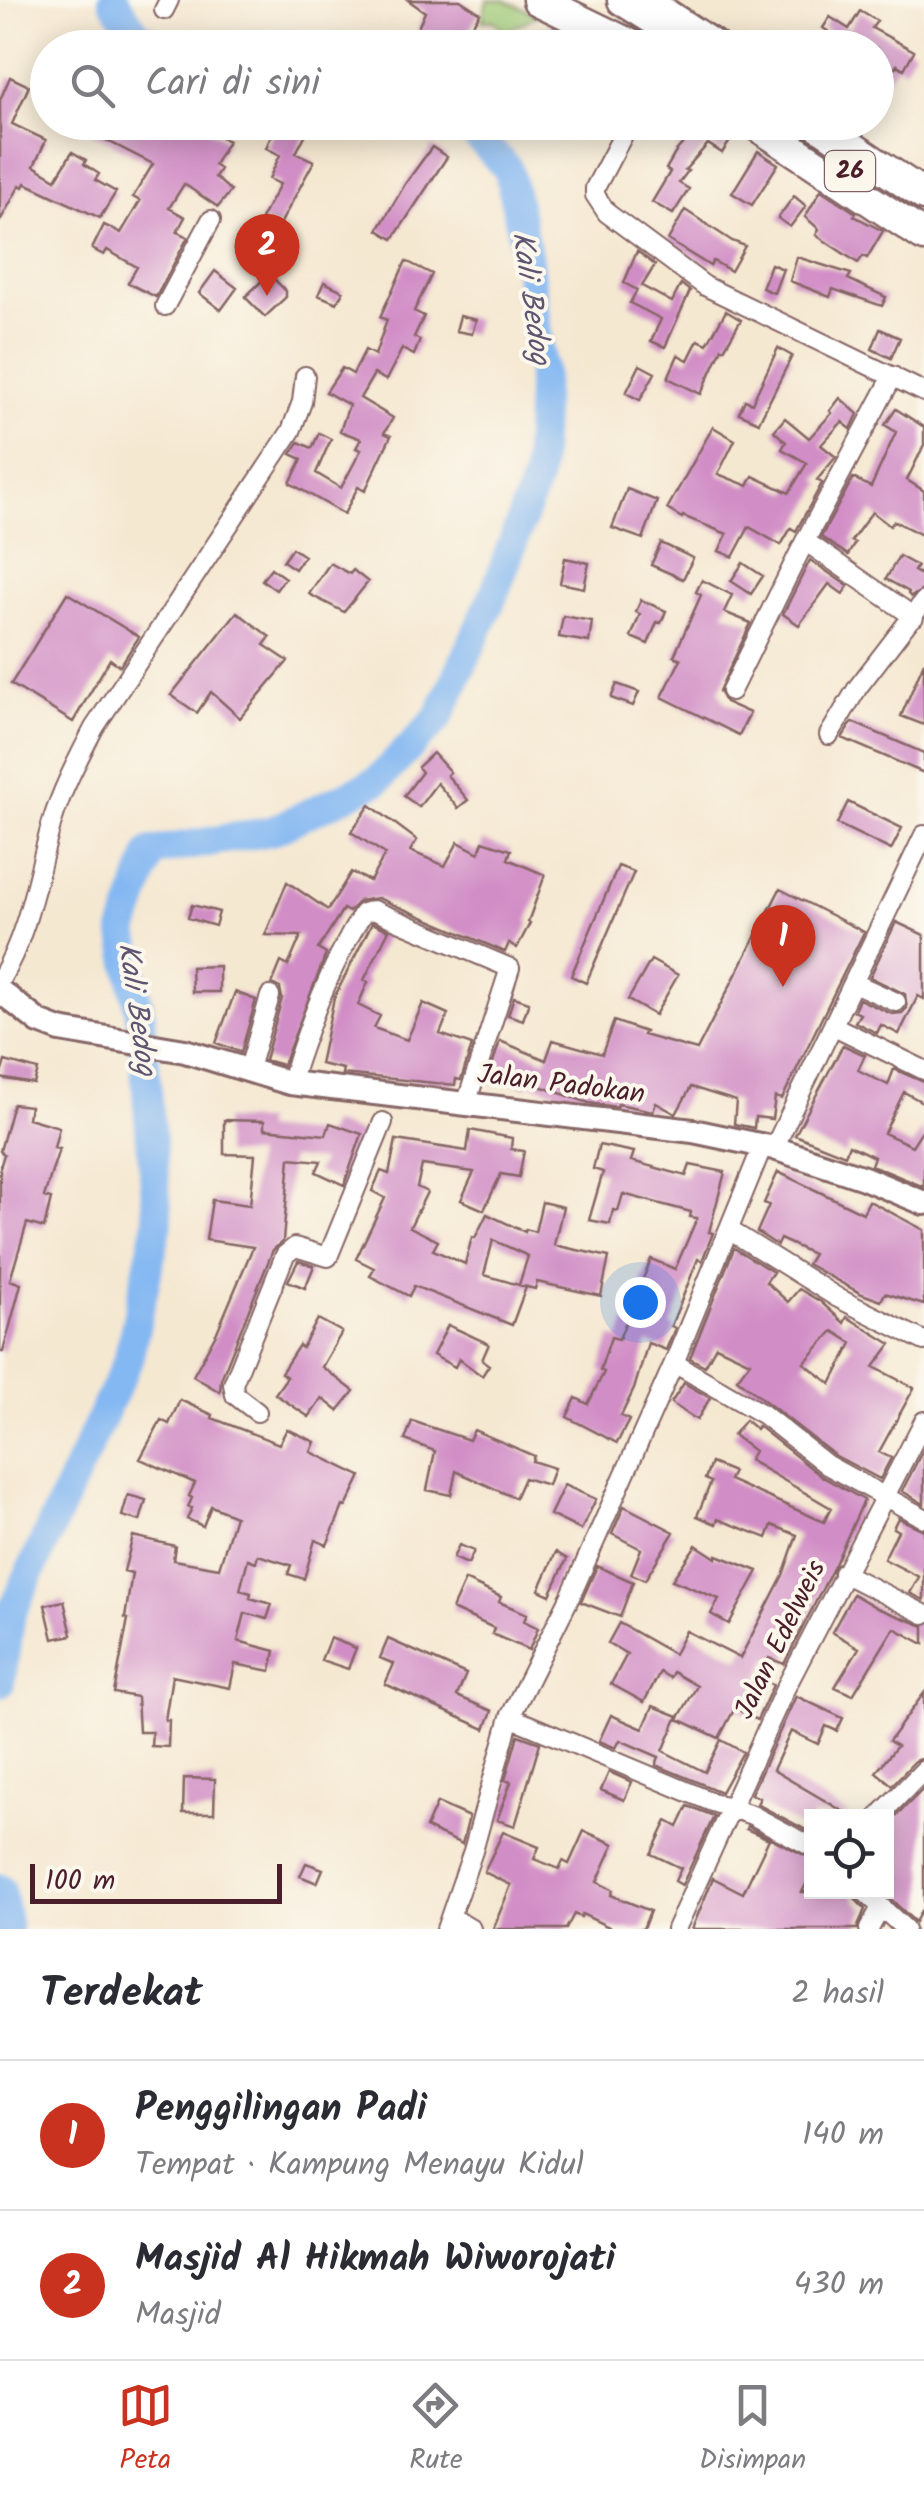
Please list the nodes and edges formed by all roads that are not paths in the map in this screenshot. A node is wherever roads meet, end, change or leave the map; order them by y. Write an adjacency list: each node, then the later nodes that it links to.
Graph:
1 (623, 0): 6 (highway)
2 (652, 0): 7 (main road)
3 (562, 4): 4 (highway); 5 (highway)
4 (607, 30)
5 (636, 30)
6 (671, 30)
7 (696, 30)
8 (620, 140): 20 (street)
9 (779, 140): 17 (highway)
10 (804, 140): 16 (highway, 26)
11 (841, 140): 14 (highway, 26)
12 (864, 140): 13 (main road)
13 (924, 180)
14 (924, 195)
15 (211, 220): 18 (street)
16 (924, 220)
17 (924, 236)
18 (165, 306)
19 (305, 376): 27 (street)
20 (893, 376): 21 (street); 22 (street)
21 (924, 392)
22 (805, 541): 23 (street); 24 (street)
23 (919, 609): 25 (street)
24 (731, 691)
25 (828, 735)
26 (923, 840): 28 (street)
27 (0, 980)
28 (854, 982): 31 (street); 32 (street)
29 (0, 992): 34 (main road, Jalan Padokan)
30 (270, 996): 34 (street)
31 (896, 1002)
32 (834, 1026): 33 (street); 38 (street)
33 (924, 1070)
34 (248, 1072): 35 (main road, Jalan Padokan)
35 (290, 1083): 36 (street); 37 (main road, Jalan Padokan)
36 (466, 1104): 37 (main road, Jalan Padokan); 38 (main road, Jalan Padokan)
37 (387, 1107): 43 (street)
38 (768, 1147): 39 (main road, Jalan Padokan); 40 (street)
39 (924, 1203)
40 (729, 1230): 41 (street); 42 (street)
41 (924, 1342)
42 (674, 1363): 45 (street); 49 (street)
43 (258, 1412)
44 (924, 1421): 45 (street, Jalan Edelweis)
45 (884, 1497): 46 (street); 47 (street, Jalan Edelweis)
46 (924, 1518)
47 (843, 1573): 48 (street); 51 (street, Jalan Edelweis)
48 (924, 1614)
49 (510, 1716): 51 (street); 56 (street)
50 (924, 1770): 52 (street)
51 (733, 1809): 53 (street); 58 (street, Jalan Edelweis)
52 (886, 1809)
53 (804, 1842)
54 (872, 1899): 55 (street)
55 (881, 1908): 59 (street); 60 (street)
56 (449, 1923): 57 (street)
57 (471, 1929)
58 (676, 1929)
59 (868, 1929)
60 (906, 1929)

